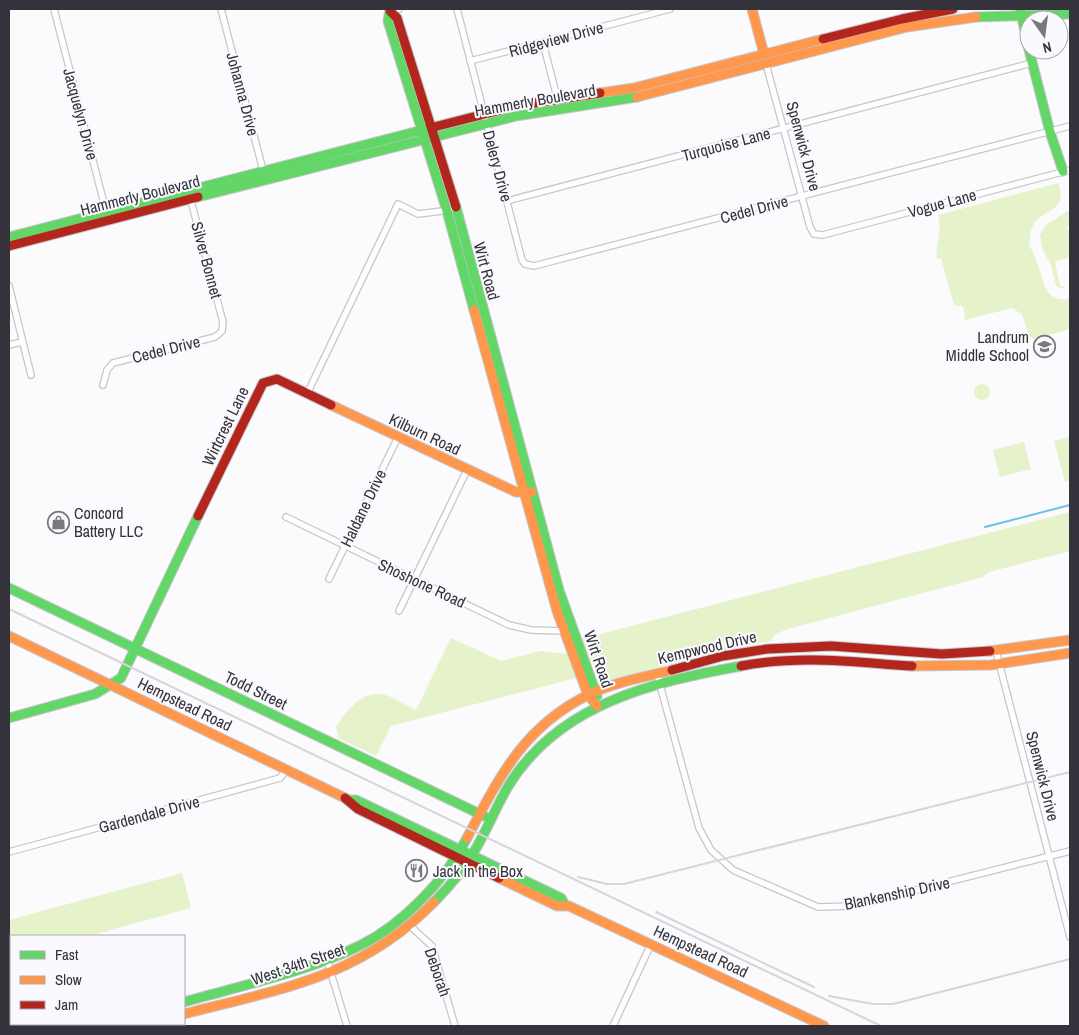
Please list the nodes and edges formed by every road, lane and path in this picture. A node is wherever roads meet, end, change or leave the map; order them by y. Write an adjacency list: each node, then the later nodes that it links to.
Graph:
1 (54, 9): 33 (street, Jacquelyn Drive)
2 (221, 9): 28 (street, Johanna Drive)
3 (457, 9): 15 (street, Delery Drive)
4 (670, 9): 11 (street, Ridgeview Drive)
5 (752, 9): 13 (main road)
6 (953, 9): 9 (main road, Hammerly Boulevard)
7 (393, 10): 26 (main road, Wirt Road)
8 (1019, 12): 9 (main road, Hammerly Boulevard)
9 (925, 18): 10 (main road, Hammerly Boulevard)
10 (854, 36): 12 (main road, Hammerly Boulevard); 17 (main road, Hammerly Boulevard)
11 (543, 43): 15 (street, Ridgeview Drive); 20 (street)
12 (797, 46): 13 (main road, Hammerly Boulevard); 17 (main road)
13 (764, 54): 18 (main road); 19 (main road, Hammerly Boulevard)
14 (1031, 60): 16 (main road)
15 (470, 61): 22 (street, Delery Drive)
16 (1032, 63): 24 (street, Turquoise Lane); 25 (main road)
17 (766, 64): 18 (main road, Hammerly Boulevard); 24 (street, Spenwick Drive)
18 (736, 72): 19 (main road, Hammerly Boulevard)
19 (650, 89): 20 (main road, Hammerly Boulevard); 21 (main road, Hammerly Boulevard)
20 (558, 99): 21 (street); 22 (main road, Hammerly Boulevard)
21 (559, 109): 22 (main road, Hammerly Boulevard)
22 (485, 118): 26 (main road, Hammerly Boulevard); 31 (street, Delery Drive)
23 (1070, 126): 25 (street, Cedel Drive)
24 (784, 129): 30 (street, Spenwick Drive); 31 (street, Turquoise Lane)
25 (1050, 132): 27 (main road); 30 (street, Cedel Drive)
26 (429, 133): 28 (main road, Hammerly Boulevard); 32 (main road, Wirt Road)
27 (1067, 170): 34 (street, Vogue Lane)
28 (265, 175): 29 (main road, Hammerly Boulevard)
29 (189, 194): 33 (main road, Hammerly Boulevard); 39 (street, Silver Bonnet)
30 (802, 197): 34 (street, Spenwick Drive); 37 (street, Cedel Drive)
31 (507, 201): 37 (street, Delery Drive)
32 (451, 210): 44 (street); 47 (main road, Wirt Road)
33 (108, 215): 35 (main road, Hammerly Boulevard); 36 (main road, Hammerly Boulevard)
34 (814, 234)
35 (9, 237)
36 (9, 246)
37 (525, 264)
38 (9, 286): 40 (street)
39 (222, 331): 43 (street, Cedel Drive)
40 (22, 342): 41 (street); 42 (street)
41 (9, 346)
42 (31, 375)
43 (103, 386)
44 (307, 394): 45 (main road, Kilburn Road); 57 (main road, Wirtcrest Lane)
45 (398, 437): 46 (main road, Kilburn Road); 49 (street, Haldane Drive)
46 (467, 470): 47 (main road, Kilburn Road); 51 (street)
47 (527, 493): 54 (main road, Wirt Road); 64 (main road, Wirt Road)
48 (286, 517): 49 (street, Shoshone Road)
49 (345, 547): 50 (street, Haldane Drive); 51 (street, Shoshone Road)
50 (329, 579)
51 (414, 579): 53 (street); 54 (street, Shoshone Road)
52 (9, 588): 57 (main road, Todd Street)
53 (399, 611)
54 (563, 631): 64 (main road, Wirt Road)
55 (9, 636): 63 (main road, Hempstead Road)
56 (1070, 640): 58 (main road, Kempwood Drive)
57 (134, 648): 63 (main road, Wirtcrest Lane); 70 (main road, Todd Street)
58 (996, 652): 60 (street, Spenwick Drive); 61 (main road, Kempwood Drive)
59 (1070, 653): 60 (main road, Kempwood Drive)
60 (998, 663): 62 (main road, Kempwood Drive); 75 (street, Spenwick Drive)
61 (657, 674): 62 (street, Blankenship Drive); 64 (main road, Kempwood Drive)
62 (660, 685): 65 (main road, Kempwood Drive); 75 (street, Blankenship Drive)
63 (112, 686): 66 (main road); 69 (main road, Hempstead Road)
64 (592, 693): 65 (main road, Wirt Road); 67 (main road, Kempwood Drive)
65 (597, 706): 68 (main road, Kempwood Drive)
66 (9, 718)
67 (522, 747): 68 (main road); 70 (main road, Kempwood Drive)
68 (531, 755): 71 (main road, Kempwood Drive)
69 (286, 770): 73 (street, Gardendale Drive); 74 (main road, Hempstead Road)
70 (480, 814): 71 (main road, Todd Street); 74 (main road, Kempwood Drive)
71 (491, 819): 76 (main road, Kempwood Drive)
72 (1070, 851): 75 (street, Blankenship Drive)
73 (9, 852)
74 (459, 854): 76 (main road, Hempstead Road); 80 (main road, West 34th Street)
75 (1048, 856): 78 (street, Spenwick Drive)
76 (469, 859): 77 (main road, West 34th Street); 79 (main road, Hempstead Road)
77 (409, 925): 81 (main road, West 34th Street); 87 (street, Deborah)
78 (1070, 937)
79 (650, 944): 88 (street); 89 (main road, Hempstead Road)
80 (328, 960): 81 (street); 82 (main road, West 34th Street)
81 (331, 972): 83 (main road, West 34th Street); 86 (street)
82 (233, 988): 83 (main road); 84 (main road, West 34th Street)
83 (236, 1000): 85 (main road, West 34th Street)
84 (185, 1002)
85 (185, 1014)
86 (346, 1026)
87 (455, 1026)
88 (613, 1026)
89 (824, 1026)

